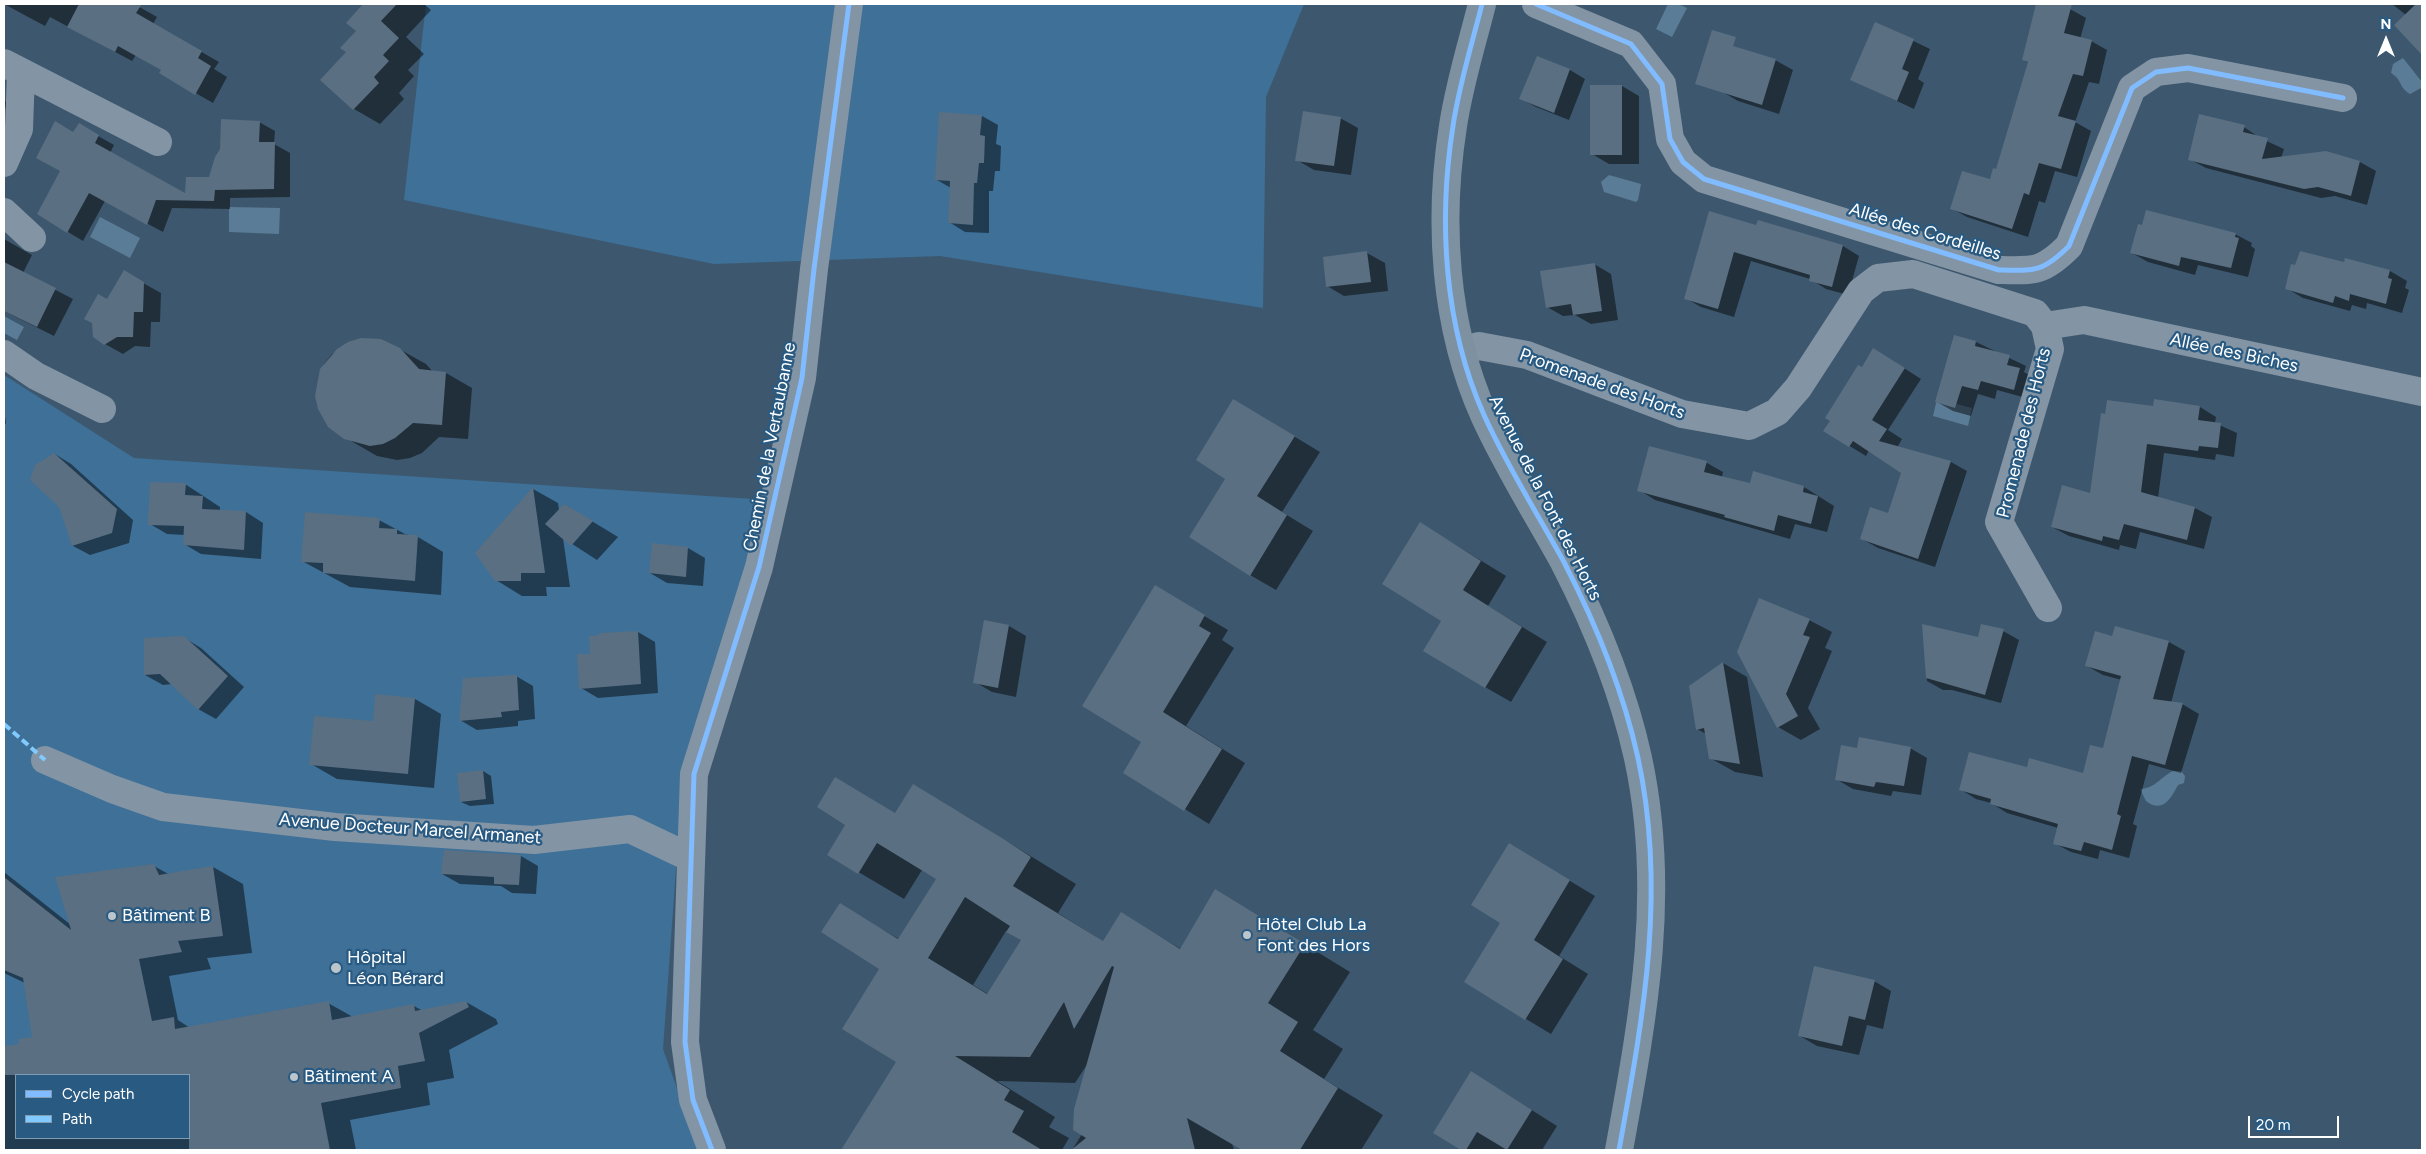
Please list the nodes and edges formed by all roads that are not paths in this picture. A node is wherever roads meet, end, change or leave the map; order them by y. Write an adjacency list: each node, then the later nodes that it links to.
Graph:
1 (850, 4): 17 (street, Chemin de la Vertaubanne)
2 (1482, 4): 11 (main road, Avenue de la Font des Horts)
3 (1536, 4): 5 (street, Allée des Cordeilles)
4 (12, 68): 6 (street); 7 (street)
5 (2343, 98)
6 (158, 142)
7 (4, 163)
8 (4, 212): 9 (street)
9 (32, 238)
10 (2045, 326): 11 (street, Promenade des Horts); 13 (street, Allée des Biches); 15 (street, Promenade des Horts)
11 (1462, 350): 19 (main road, Avenue de la Font des Horts)
12 (4, 354): 14 (street)
13 (2422, 392)
14 (102, 409)
15 (2048, 608)
16 (45, 760): 17 (street, Avenue Docteur Marcel Armanet)
17 (691, 858): 18 (street)
18 (712, 1150)
19 (1619, 1150)

